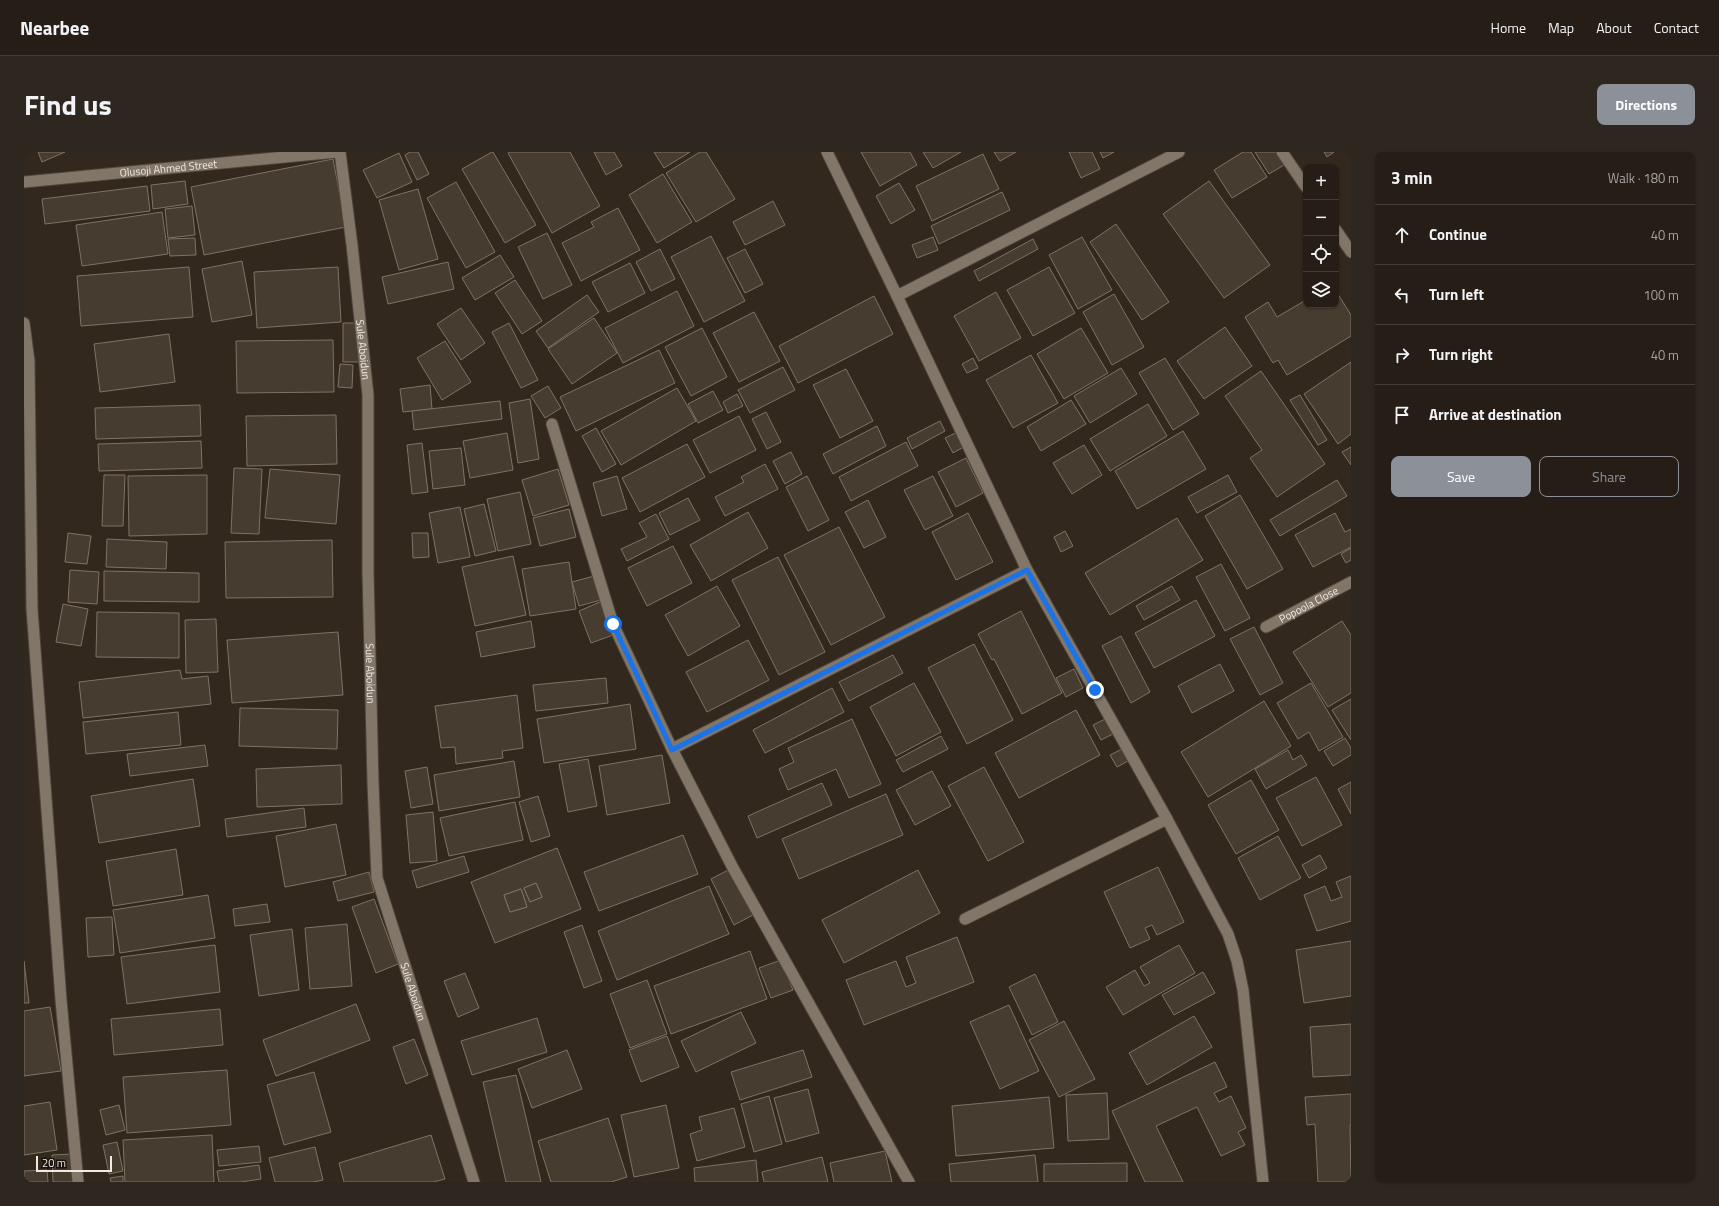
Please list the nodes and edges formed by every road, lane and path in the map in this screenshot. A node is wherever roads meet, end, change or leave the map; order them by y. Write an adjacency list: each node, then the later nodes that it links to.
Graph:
1 (338, 152): 5 (street, Olusoji Ahmed Street); 19 (street, Sule Aboidun)
2 (827, 152): 9 (street)
3 (1179, 152): 9 (street)
4 (1282, 152): 6 (street)
5 (24, 182)
6 (1303, 183)
7 (1339, 234): 8 (street)
8 (1351, 252)
9 (897, 296): 12 (street)
10 (24, 323): 18 (street)
11 (552, 424): 15 (street)
12 (1027, 570): 15 (street); 16 (street)
13 (1351, 582): 14 (street, Popoola Close)
14 (1266, 627)
15 (672, 750): 20 (street)
16 (1167, 819): 17 (street); 21 (street)
17 (965, 919)
18 (78, 1182)
19 (474, 1182)
20 (909, 1182)
21 (1263, 1182)

